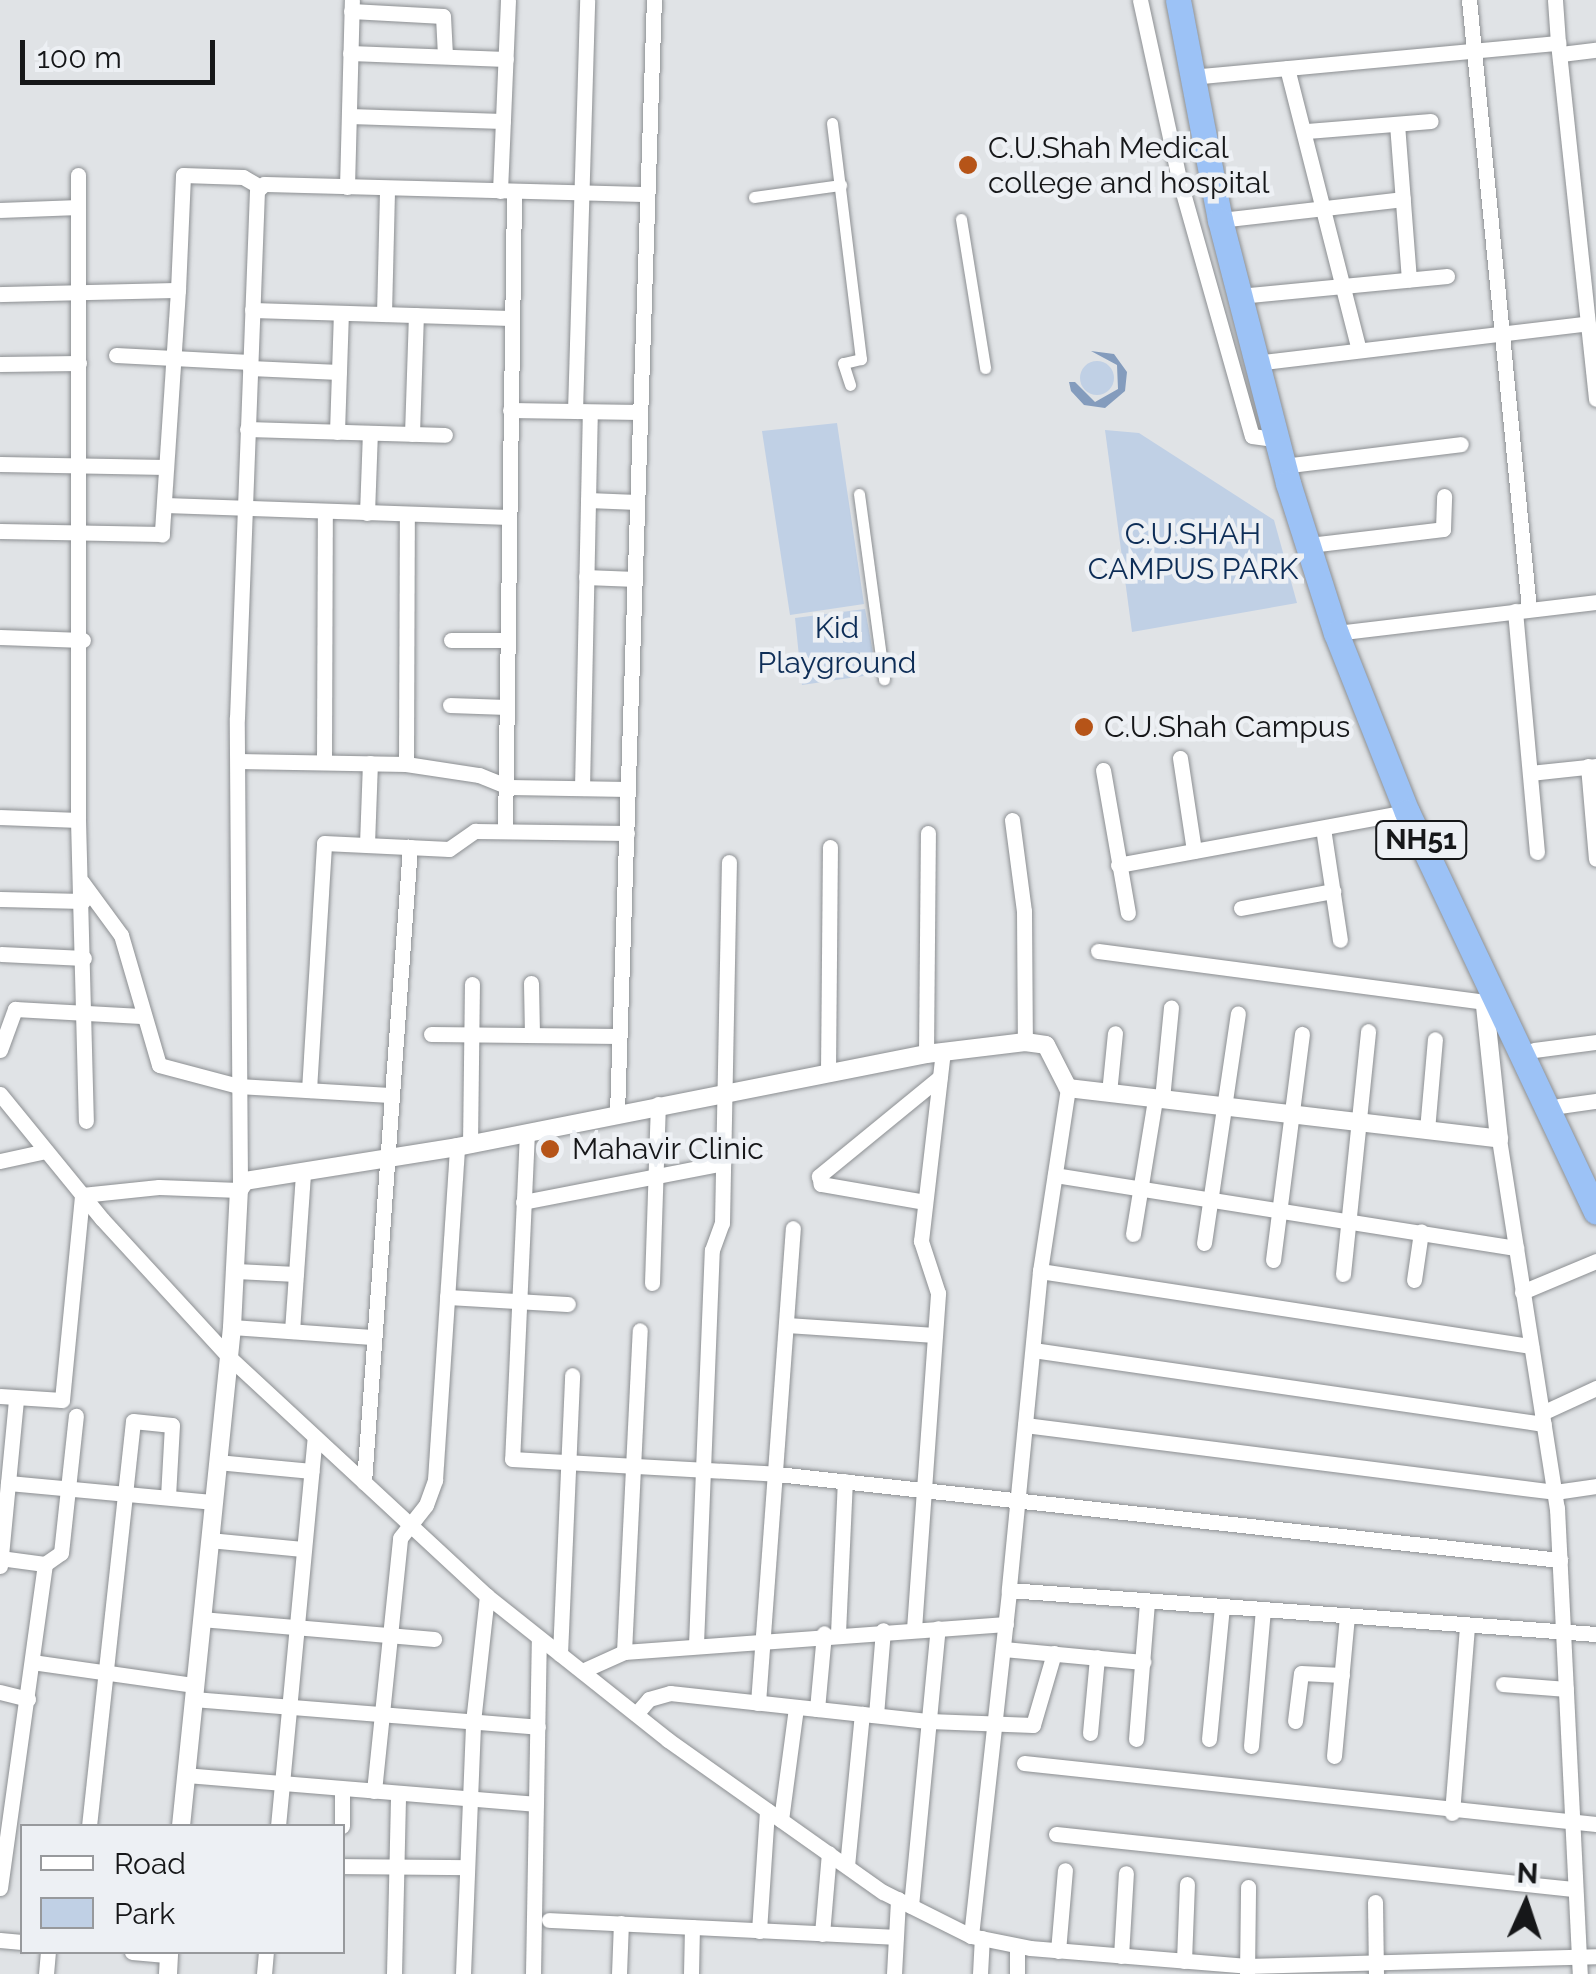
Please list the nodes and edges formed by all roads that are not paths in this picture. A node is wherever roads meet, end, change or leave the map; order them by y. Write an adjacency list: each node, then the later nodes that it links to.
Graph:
1 (508, 0): 14 (street)
2 (586, 0): 29 (street)
3 (654, 0): 30 (street)
4 (1140, 0): 72 (street)
5 (1178, 0): 16 (highway, NH51)
6 (1469, 0): 10 (street)
7 (1555, 0): 9 (street)
8 (352, 6): 12 (street); 13 (street)
9 (1560, 48): 10 (street); 11 (street); 50 (street)
10 (1474, 50): 15 (street); 51 (street)
11 (1596, 50)
12 (350, 52): 13 (street); 17 (street)
13 (446, 56): 14 (street)
14 (506, 59): 18 (street)
15 (1288, 68): 16 (street); 22 (street)
16 (1190, 77): 37 (highway, NH51)
17 (348, 116): 18 (street); 26 (street)
18 (503, 121): 28 (street)
19 (1431, 121): 21 (street)
20 (832, 122): 24 (street)
21 (1397, 124): 22 (street); 32 (street)
22 (1306, 131): 34 (street)
23 (78, 175): 33 (street)
24 (840, 185): 31 (street); 61 (street)
25 (260, 186): 26 (street); 41 (street); 45 (street)
26 (347, 186): 27 (street)
27 (387, 188): 28 (street); 47 (street)
28 (507, 191): 29 (street); 49 (street)
29 (582, 193): 30 (street); 64 (street)
30 (645, 194): 65 (street)
31 (754, 197)
32 (1403, 199): 34 (street); 39 (street)
33 (78, 207): 35 (street); 42 (street)
34 (1326, 207): 37 (street); 40 (street)
35 (0, 210)
36 (961, 219): 59 (street)
37 (1220, 220): 44 (highway, NH51)
38 (1447, 276): 39 (street)
39 (1409, 280): 40 (street)
40 (1344, 286): 44 (street); 52 (street)
41 (178, 290): 42 (street); 54 (street)
42 (78, 292): 43 (street); 55 (street)
43 (0, 294)
44 (1239, 296): 56 (highway, NH51)
45 (252, 310): 46 (street); 58 (street)
46 (341, 312): 47 (street); 60 (street)
47 (384, 314): 48 (street)
48 (416, 315): 49 (street); 69 (street)
49 (512, 318): 63 (street)
50 (1591, 329): 51 (street); 62 (street)
51 (1497, 332): 52 (street); 92 (street)
52 (1359, 350): 56 (street)
53 (116, 355): 54 (street)
54 (173, 358): 58 (street); 75 (street)
55 (79, 362): 57 (street); 74 (street)
56 (1256, 363): 72 (highway, NH51)
57 (0, 364)
58 (250, 365): 60 (street); 66 (street)
59 (984, 368)
60 (339, 372): 67 (street)
61 (850, 385)
62 (1596, 399)
63 (510, 410): 64 (street); 85 (street)
64 (582, 411): 65 (street); 78 (street)
65 (640, 412): 79 (street)
66 (248, 428): 67 (street); 81 (street)
67 (337, 432): 68 (street)
68 (370, 432): 69 (street); 83 (street)
69 (412, 434): 70 (street)
70 (445, 435)
71 (1461, 444): 72 (street)
72 (1285, 453): 88 (highway, NH51); 93 (highway, NH51)
73 (0, 464): 74 (street)
74 (79, 465): 75 (street); 86 (street)
75 (166, 467): 80 (street)
76 (858, 494): 98 (street)
77 (1444, 496): 88 (street)
78 (588, 500): 79 (street); 89 (street)
79 (637, 502): 90 (street)
80 (165, 505): 81 (street); 86 (street)
81 (244, 509): 82 (street); 102 (street)
82 (325, 512): 83 (street); 103 (street)
83 (367, 513): 84 (street)
84 (406, 514): 85 (street); 105 (street)
85 (508, 518): 97 (street)
86 (81, 530): 87 (street); 95 (street)
87 (0, 531)
88 (1318, 544): 93 (highway, NH51)
89 (586, 577): 90 (street); 110 (street)
90 (635, 579): 111 (street)
91 (1596, 602): 92 (street)
92 (1522, 610): 93 (street); 108 (street)
93 (1341, 631): 112 (highway, NH51); 156 (highway, NH51)
94 (0, 637): 95 (street)
95 (83, 640): 114 (street)
96 (450, 640): 97 (street)
97 (507, 640): 100 (street)
98 (884, 679)
99 (450, 705): 100 (street)
100 (506, 708): 109 (street)
101 (1180, 758): 123 (street)
102 (238, 761): 103 (street); 160 (street)
103 (324, 762): 104 (street)
104 (370, 763): 105 (street); 120 (street)
105 (406, 764): 109 (street)
106 (1592, 766): 108 (street); 125 (street)
107 (1103, 770): 127 (street)
108 (1530, 774): 124 (street)
109 (506, 786): 110 (street); 117 (street)
110 (582, 788): 111 (street)
111 (628, 789): 119 (street)
112 (1407, 812): 116 (street); 140 (highway, NH51)
113 (0, 817): 114 (street)
114 (78, 820): 128 (street)
115 (1012, 820): 153 (street)
116 (1323, 828): 123 (street); 129 (street)
117 (504, 831): 119 (street); 121 (street)
118 (928, 833): 157 (street)
119 (626, 834): 151 (street)
120 (367, 844): 121 (street); 162 (street)
121 (410, 847): 166 (street)
122 (830, 848): 158 (street)
123 (1194, 851): 127 (street)
124 (1537, 852)
125 (1596, 859)
126 (729, 862): 163 (street)
127 (1118, 865): 133 (street)
128 (82, 882): 131 (street); 144 (street)
129 (1333, 891): 132 (street); 134 (street)
130 (0, 899): 131 (street)
131 (82, 901): 137 (street)
132 (1241, 908)
133 (1128, 913)
134 (1340, 940)
135 (1098, 952): 140 (street)
136 (1, 954): 137 (street)
137 (84, 958): 142 (street)
138 (472, 984): 148 (street)
139 (531, 984): 150 (street)
140 (1491, 1001): 178 (street); 195 (highway, NH51)
141 (1171, 1007): 167 (street)
142 (84, 1012): 144 (street); 155 (street); 174 (street)
143 (1238, 1014): 170 (street)
144 (141, 1016): 160 (street)
145 (1368, 1031): 175 (street)
146 (1115, 1033): 164 (street)
147 (431, 1034): 148 (street)
148 (472, 1034): 150 (street); 179 (street)
149 (1302, 1034): 173 (street)
150 (532, 1035): 151 (street)
151 (619, 1036): 172 (street)
152 (1435, 1040): 176 (street)
153 (1025, 1042): 157 (street); 161 (street)
154 (1596, 1042): 156 (street)
155 (0, 1050)
156 (1534, 1050): 171 (highway, NH51)
157 (934, 1053): 158 (street); 159 (street)
158 (828, 1072): 163 (street)
159 (940, 1077): 193 (street); 193 (street)
160 (238, 1086): 162 (street); 188 (street)
161 (1068, 1088): 164 (street); 185 (street)
162 (310, 1090): 166 (street)
163 (724, 1091): 169 (street); 183 (street)
164 (1109, 1093): 167 (street)
165 (0, 1094): 180 (street)
166 (390, 1094): 181 (street)
167 (1158, 1099): 170 (street); 189 (street)
168 (1596, 1100): 171 (street)
169 (658, 1104): 172 (street); 187 (street)
170 (1227, 1106): 173 (street); 191 (street)
171 (1559, 1106): 186 (highway, NH51)
172 (616, 1113): 177 (street)
173 (1294, 1115): 175 (street); 194 (street)
174 (86, 1121)
175 (1363, 1123): 176 (street); 196 (street)
176 (1427, 1130): 178 (street)
177 (527, 1132): 179 (street); 192 (street)
178 (1499, 1139): 201 (street)
179 (463, 1146): 181 (street); 211 (street)
180 (46, 1151): 182 (street); 190 (street)
181 (385, 1157): 184 (street); 219 (street)
182 (0, 1160)
183 (723, 1163): 187 (street); 233 (street)
184 (302, 1173): 188 (street); 206 (street)
185 (1055, 1175): 189 (street); 205 (street)
186 (1593, 1175)
187 (655, 1176): 192 (street); 209 (street)
188 (240, 1187): 190 (street); 204 (street)
189 (1140, 1188): 191 (street); 199 (street)
190 (82, 1195): 222 (street); 225 (street)
191 (1211, 1198): 194 (street); 200 (street)
192 (522, 1202): 212 (street)
193 (926, 1202): 218 (street)
194 (1281, 1210): 196 (street); 202 (street)
195 (1596, 1212)
196 (1351, 1221): 198 (street); 207 (street)
197 (793, 1228): 214 (street)
198 (1421, 1232): 201 (street); 208 (street)
199 (1133, 1234)
200 (1204, 1242)
201 (1516, 1248): 210 (street)
202 (1274, 1260)
203 (1596, 1261): 210 (street)
204 (236, 1271): 206 (street); 215 (street)
205 (1040, 1271): 220 (street); 221 (street)
206 (296, 1274): 217 (street)
207 (1342, 1274)
208 (1414, 1280)
209 (652, 1283)
210 (1522, 1292): 220 (street)
211 (447, 1298): 212 (street); 247 (street)
212 (516, 1302): 213 (street); 231 (street)
213 (568, 1304)
214 (787, 1325): 218 (street); 235 (street)
215 (232, 1327): 217 (street); 222 (street)
216 (640, 1330): 232 (street)
217 (292, 1332): 219 (street)
218 (935, 1335): 241 (street)
219 (372, 1337): 237 (street)
220 (1531, 1346): 227 (street)
221 (1032, 1350): 227 (street); 228 (street)
222 (229, 1357): 229 (street); 230 (street)
223 (572, 1375): 231 (street)
224 (1596, 1388): 227 (street)
225 (8, 1398): 238 (street)
226 (76, 1416): 240 (street)
227 (1543, 1418): 242 (street)
228 (1026, 1425): 242 (street); 245 (street)
229 (315, 1437): 234 (street); 237 (street)
230 (217, 1462): 234 (street); 246 (street)
231 (568, 1463): 232 (street); 277 (street)
232 (636, 1466): 233 (street); 276 (street)
233 (704, 1470): 235 (street); 274 (street)
234 (312, 1471): 249 (street)
235 (777, 1474): 236 (street); 271 (street)
236 (845, 1481): 241 (street); 267 (street)
237 (364, 1482): 247 (street)
238 (8, 1483): 240 (street); 250 (street)
239 (1596, 1486): 242 (street)
240 (70, 1488): 243 (street); 252 (street)
241 (923, 1489): 245 (street); 265 (street)
242 (1555, 1492): 251 (street)
243 (126, 1494): 244 (street); 244 (street); 283 (street)
244 (168, 1498): 246 (street)
245 (1018, 1499): 251 (street); 254 (street)
246 (212, 1502): 248 (street)
247 (410, 1524): 255 (street); 269 (street)
248 (209, 1540): 249 (street); 260 (street)
249 (303, 1548): 262 (street)
250 (0, 1558): 252 (street); 253 (street)
251 (1560, 1560): 270 (street)
252 (45, 1564): 280 (street)
253 (0, 1568)
254 (1010, 1590): 256 (street); 261 (street)
255 (487, 1596): 272 (street); 299 (street)
256 (1147, 1601): 257 (street); 281 (street)
257 (1222, 1608): 258 (street); 304 (street)
258 (1264, 1610): 259 (street); 305 (street)
259 (1347, 1617): 264 (street); 284 (street)
260 (201, 1619): 262 (street); 288 (street)
261 (1006, 1624): 263 (street); 275 (street)
262 (295, 1627): 269 (street); 291 (street)
263 (938, 1628): 265 (street); 297 (street)
264 (1466, 1628): 270 (street); 316 (street)
265 (914, 1629): 266 (street)
266 (883, 1630): 267 (street); 295 (street)
267 (831, 1633): 271 (street); 293 (street)
268 (1596, 1634): 270 (street)
269 (388, 1635): 273 (street); 296 (street)
270 (1565, 1635): 286 (street)
271 (764, 1636): 274 (street); 290 (street)
272 (540, 1638): 277 (street); 301 (street)
273 (434, 1640)
274 (696, 1644): 276 (street)
275 (1003, 1648): 278 (street); 300 (street)
276 (624, 1652): 282 (street)
277 (560, 1654): 282 (street)
278 (1054, 1654): 279 (street); 300 (street)
279 (1097, 1657): 281 (street); 302 (street)
280 (32, 1662): 283 (street); 289 (street)
281 (1142, 1662): 303 (street)
282 (582, 1671): 294 (street)
283 (108, 1673): 288 (street); 318 (street)
284 (1342, 1675): 298 (street); 306 (street)
285 (1503, 1684): 286 (street)
286 (1566, 1689): 323 (street)
287 (0, 1692): 289 (street)
288 (194, 1692): 291 (street); 308 (street)
289 (28, 1699): 324 (street)
290 (758, 1702): 292 (street); 294 (street)
291 (287, 1707): 296 (street); 309 (street)
292 (796, 1707): 293 (street); 317 (street)
293 (817, 1709): 295 (street)
294 (636, 1714): 315 (street)
295 (869, 1714): 297 (street); 328 (street)
296 (381, 1715): 299 (street); 311 (street)
297 (929, 1721): 300 (street); 337 (street)
298 (1295, 1721)
299 (473, 1722): 301 (street); 313 (street)
300 (994, 1724): 345 (street)
301 (538, 1727): 314 (street)
302 (1090, 1733)
303 (1136, 1739)
304 (1209, 1739)
305 (1251, 1746)
306 (1334, 1756)
307 (1024, 1762): 316 (street)
308 (185, 1775): 309 (street); 319 (street)
309 (281, 1785): 310 (street); 320 (street)
310 (342, 1789): 311 (street); 321 (street)
311 (374, 1791): 312 (street)
312 (398, 1793): 313 (street); 329 (street)
313 (470, 1800): 314 (street); 330 (street)
314 (536, 1804): 358 (street)
315 (767, 1810): 317 (street); 342 (street)
316 (1452, 1812): 323 (street)
317 (781, 1820): 326 (street)
318 (89, 1824)
319 (181, 1824)
320 (278, 1824)
321 (342, 1824)
322 (1596, 1824): 323 (street)
323 (1570, 1826): 336 (street)
324 (10, 1830): 335 (street)
325 (1056, 1834): 336 (street)
326 (828, 1853): 328 (street); 343 (street)
327 (345, 1866): 329 (street)
328 (847, 1866): 337 (street)
329 (397, 1867): 330 (street); 356 (street)
330 (467, 1867): 357 (street)
331 (1065, 1870): 347 (street)
332 (1126, 1874): 348 (street)
333 (1187, 1884): 350 (street)
334 (1248, 1887): 355 (street)
335 (0, 1888)
336 (1573, 1890): 351 (street)
337 (905, 1902): 344 (street); 345 (street)
338 (1375, 1902): 353 (street)
339 (549, 1920): 340 (street)
340 (621, 1923): 341 (street); 359 (street)
341 (692, 1927): 342 (street); 360 (street)
342 (759, 1930): 343 (street)
343 (822, 1934): 344 (street)
344 (896, 1937): 361 (street)
345 (976, 1937): 346 (street); 362 (street)
346 (1017, 1946): 347 (street); 363 (street)
347 (1058, 1950): 348 (street)
348 (1122, 1956): 350 (street)
349 (1596, 1956): 351 (street)
350 (1184, 1960): 355 (street)
351 (1579, 1966): 352 (street)
352 (1513, 1967): 354 (street)
353 (1376, 1968): 354 (street); 355 (street)
354 (1447, 1968)
355 (1247, 1970)
356 (394, 1974)
357 (462, 1974)
358 (533, 1974)
359 (619, 1974)
360 (691, 1974)
361 (894, 1974)
362 (980, 1974)
363 (1017, 1974)

